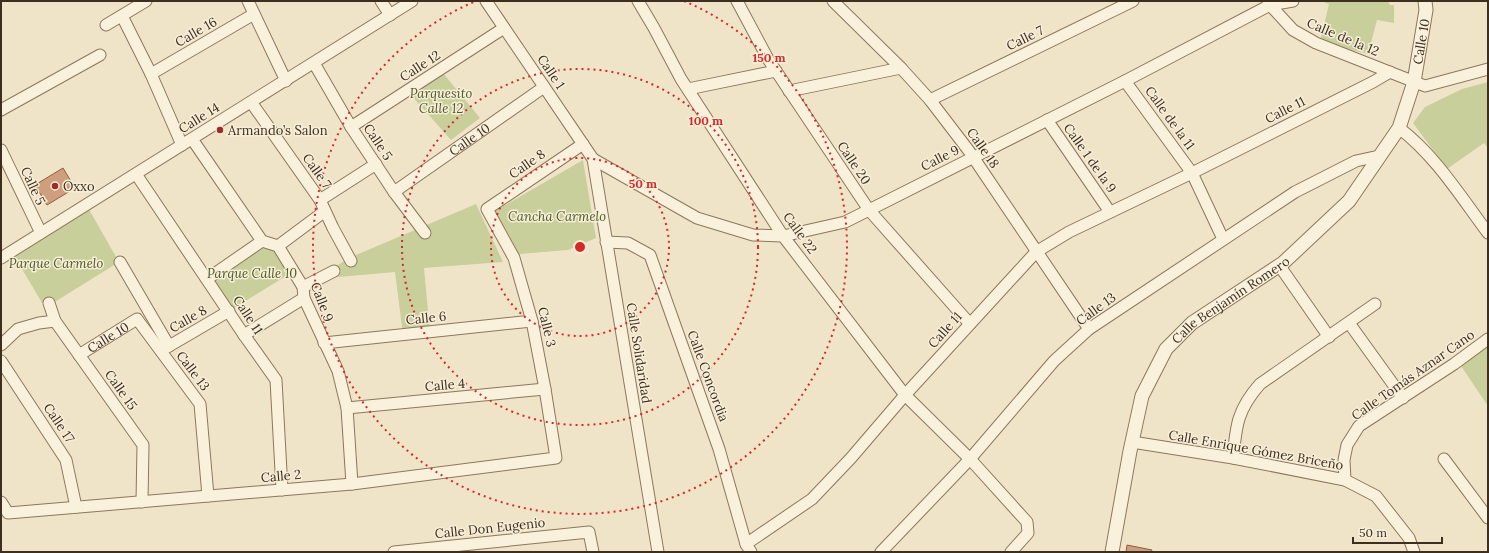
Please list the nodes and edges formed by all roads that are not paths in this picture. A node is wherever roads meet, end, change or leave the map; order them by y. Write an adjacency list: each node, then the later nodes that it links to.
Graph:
1 (146, 1): 14 (street)
2 (248, 1): 13 (street)
3 (412, 1): 12 (street, Calle 14)
4 (486, 1): 16 (street, Calle 1)
5 (638, 1): 28 (street, Calle 22)
6 (737, 1): 21 (street, Calle 20)
7 (833, 1): 19 (street, Calle 18)
8 (1133, 1): 30 (street, Calle 7)
9 (1293, 1): 11 (street, Calle 9)
10 (1425, 1): 26 (street, Calle 10)
11 (1269, 3): 22 (street, Calle de la 12); 25 (street, Calle 9)
12 (386, 6): 18 (street, Calle 14)
13 (254, 14): 23 (street, Calle 16); 24 (street)
14 (122, 16): 15 (street); 23 (street)
15 (106, 25)
16 (504, 28): 27 (street, Calle 1); 34 (street, Calle 12)
17 (100, 55): 32 (street)
18 (314, 63): 24 (street, Calle 14); 34 (street, Calle 5)
19 (901, 68): 29 (street); 30 (street, Calle 18)
20 (1488, 69): 26 (street)
21 (776, 72): 28 (street); 29 (street, Calle 20)
22 (1390, 72): 26 (street, Calle de la 12); 44 (street, Calle 11)
23 (151, 74): 38 (street)
24 (286, 81): 31 (street, Calle 14)
25 (1125, 81): 33 (street, Calle 9); 44 (street, Calle de la 11)
26 (1414, 82): 35 (street, Calle Benjamín Romero)
27 (544, 87): 37 (street, Calle 1); 46 (street, Calle 10)
28 (688, 89): 55 (street, Calle 22)
29 (789, 91): 49 (street, Calle 20)
30 (930, 100): 41 (street, Calle 18)
31 (251, 102): 36 (street, Calle 14); 47 (street, Calle 7)
32 (1, 110)
33 (1047, 120): 41 (street, Calle 9); 51 (street, Calle 1 de la 9)
34 (351, 127): 43 (street, Calle 5)
35 (1399, 128): 40 (street, Calle Benjamín Romero); 53 (street)
36 (192, 139): 38 (street, Calle 14); 57 (street)
37 (583, 144): 42 (street, Calle 1); 48 (street, Calle 8)
38 (182, 145): 45 (street, Calle 14)
39 (1, 150): 54 (street, Calle 5)
40 (1379, 156): 56 (street, Calle 13); 64 (street, Calle Benjamín Romero)
41 (973, 157): 49 (street, Calle 9); 60 (street, Calle 18)
42 (593, 159): 55 (street, Calle 9); 58 (street, Calle Solidaridad)
43 (376, 164): 46 (street, Calle 5); 47 (street)
44 (1192, 173): 51 (street, Calle 11); 56 (street)
45 (136, 174): 54 (street, Calle 14); 66 (street, Calle 11)
46 (394, 192): 52 (street, Calle 5)
47 (320, 200): 50 (street, Calle 7)
48 (487, 208): 73 (street, Calle 3)
49 (869, 210): 55 (street, Calle 9); 75 (street, Calle 20)
50 (325, 211): 59 (street); 62 (street, Calle 7)
51 (1110, 212): 60 (street, Calle 11)
52 (425, 233)
53 (1488, 233)
54 (41, 234): 61 (street, Calle 14)
55 (783, 236): 86 (street, Calle 22)
56 (1223, 239): 76 (street, Calle 13)
57 (262, 241): 59 (street); 66 (street)
58 (606, 242): 102 (street, Calle Concordia); 105 (street, Calle Solidaridad)
59 (278, 246): 67 (street, Calle 9)
60 (1036, 252): 75 (street, Calle 11); 76 (street, Calle 18)
61 (1, 258)
62 (351, 261)
63 (120, 262): 82 (street, Calle 13)
64 (1278, 266): 78 (street); 89 (street, Calle Benjamín Romero)
65 (334, 271): 67 (street)
66 (207, 279): 70 (street, Calle 11)
67 (303, 292): 77 (street); 80 (street, Calle 9)
68 (49, 303): 72 (street, Calle 15)
69 (1375, 304): 74 (street)
70 (229, 311): 77 (street, Calle 11); 82 (street, Calle 8)
71 (137, 319): 82 (street, Calle 13); 83 (street, Calle 10)
72 (55, 321): 81 (street); 83 (street, Calle 15)
73 (532, 321): 80 (street, Calle 6); 85 (street, Calle 3)
74 (1349, 323): 78 (street); 87 (street)
75 (970, 324): 86 (street, Calle 11)
76 (1089, 329): 92 (street, Calle 13)
77 (244, 335): 96 (street, Calle 11)
78 (1329, 337): 91 (street)
79 (1488, 339): 87 (street, Calle Tomás Aznar Cano)
80 (324, 343): 88 (street, Calle 9)
81 (1, 345)
82 (165, 349): 97 (street, Calle 13)
83 (79, 355): 99 (street, Calle 15)
84 (1, 361): 100 (street, Calle 17)
85 (545, 389): 88 (street, Calle 4); 90 (street, Calle 3)
86 (905, 395): 92 (street, Calle 22); 102 (street, Calle 11)
87 (1403, 398): 94 (street, Calle Tomás Aznar Cano)
88 (348, 408): 95 (street, Calle 9)
89 (1132, 442): 91 (street, Calle Enrique Gómez Briceño); 108 (street, Calle Benjamín Romero)
90 (556, 458): 95 (street, Calle 2)
91 (1233, 458): 94 (street, Calle Enrique Gómez Briceño)
92 (970, 459): 106 (street, Calle 13); 107 (street, Calle 22)
93 (1444, 459): 101 (street)
94 (1345, 480): 109 (street, Calle Enrique Gómez Briceño)
95 (352, 484): 96 (street, Calle 2)
96 (282, 490): 97 (street, Calle 2)
97 (208, 496): 99 (street, Calle 2)
98 (1, 502): 100 (street, Calle 2)
99 (142, 502): 100 (street, Calle 2)
100 (76, 507)
101 (1488, 518)
102 (748, 548)
103 (394, 552): 104 (street, Calle Don Eugenio)
104 (593, 552)
105 (658, 552)
106 (881, 552)
107 (1010, 552)
108 (1112, 552)
109 (1414, 552)

